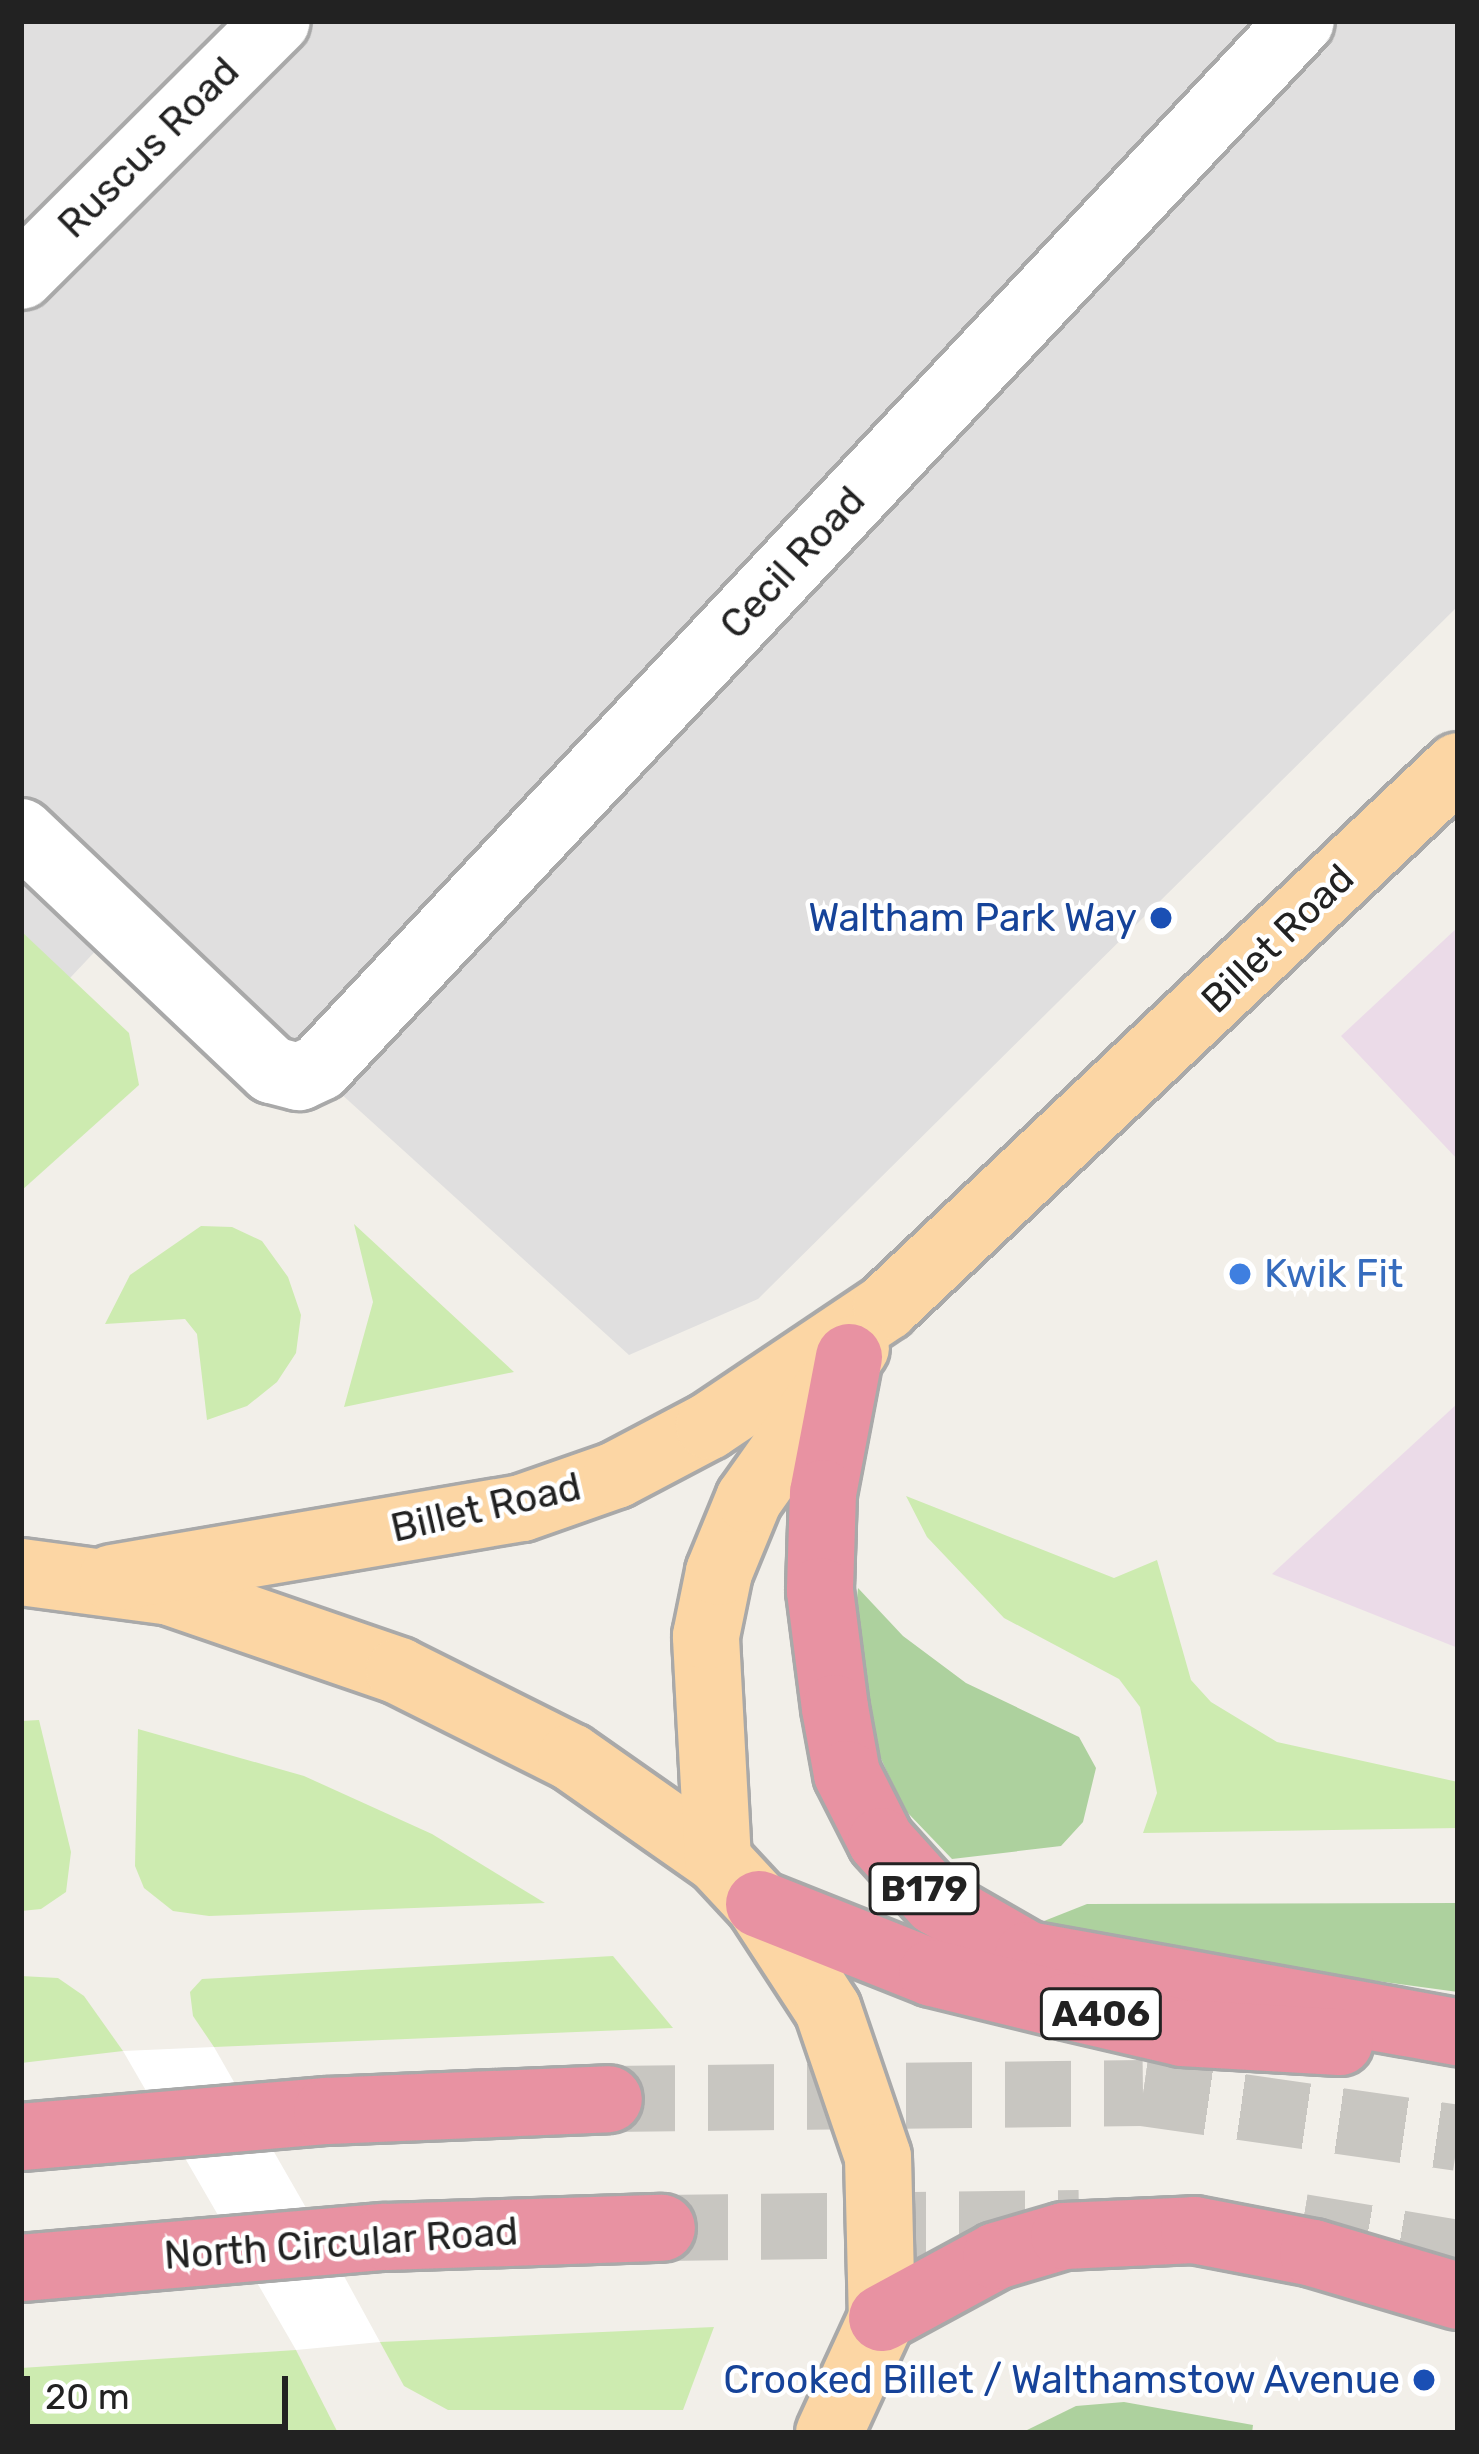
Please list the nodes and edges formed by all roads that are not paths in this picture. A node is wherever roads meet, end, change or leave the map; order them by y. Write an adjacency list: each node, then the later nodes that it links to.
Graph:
1 (277, 21): 3 (street, Ruscus Road)
2 (1300, 21): 5 (street, Cecil Road)
3 (21, 276)
4 (1458, 766): 6 (main road, Billet Road)
5 (21, 832)
6 (868, 1332): 8 (main road, Billet Road); 9 (main road, Billet Road); 10 (highway, B179)
7 (21, 1572): 8 (main road)
8 (112, 1578): 9 (main road)
9 (738, 1882): 10 (highway, A406); 16 (main road)
10 (1458, 2035)
11 (609, 2099): 12 (highway)
12 (21, 2137)
13 (662, 2228): 14 (highway, North Circular Road)
14 (21, 2268)
15 (1458, 2296): 16 (highway)
16 (878, 2334): 17 (main road); 18 (main road)
17 (829, 2433)
18 (860, 2433)

